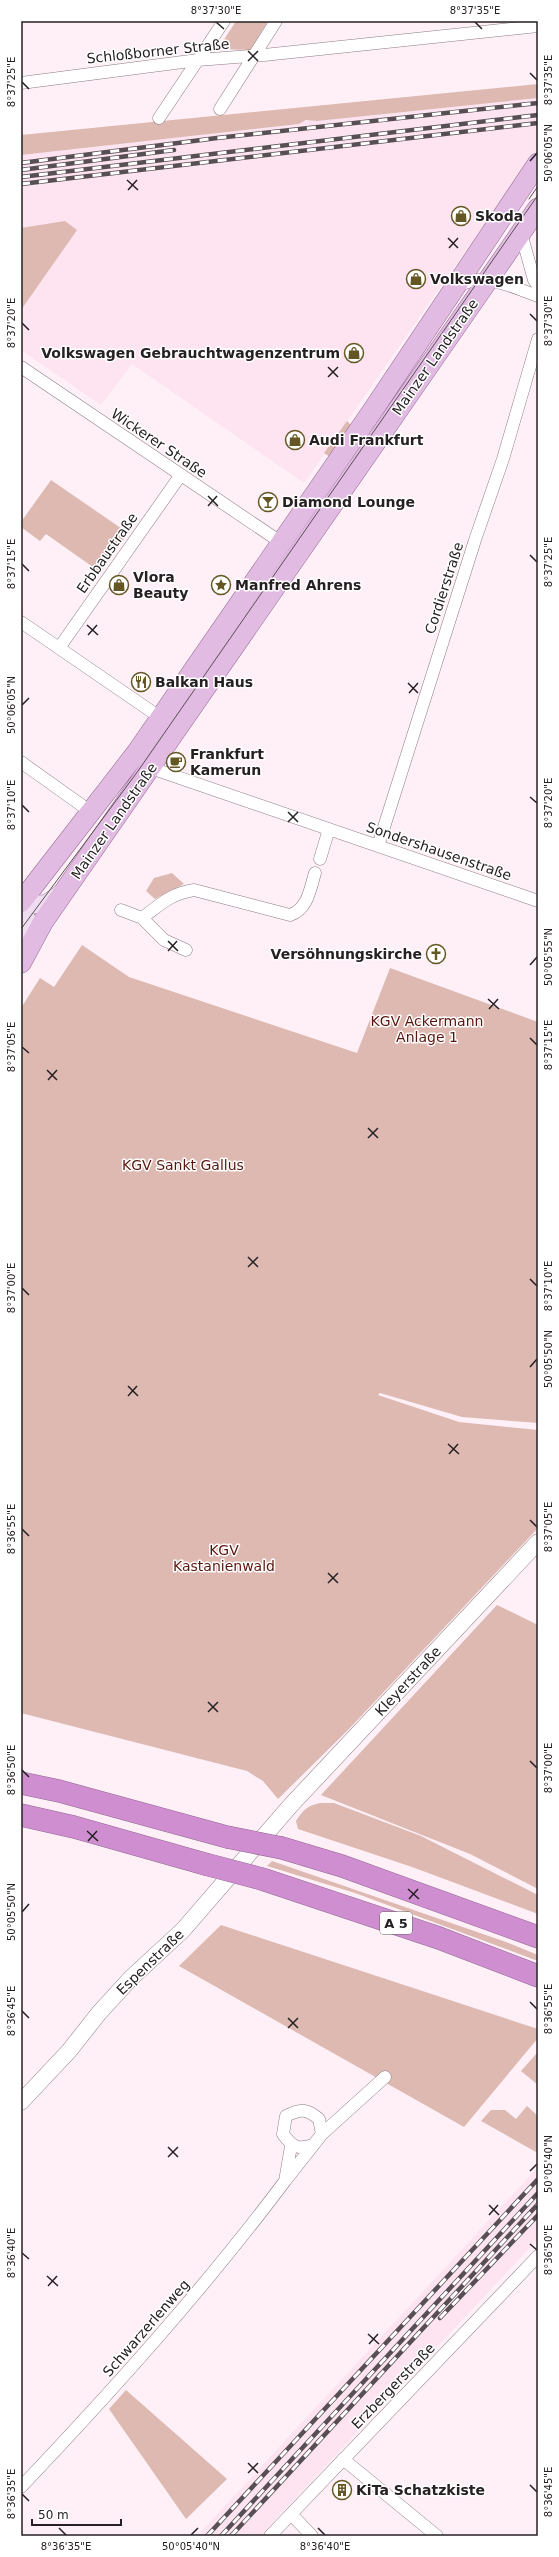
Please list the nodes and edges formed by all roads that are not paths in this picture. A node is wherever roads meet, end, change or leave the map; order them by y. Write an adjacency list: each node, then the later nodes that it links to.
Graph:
1 (224, 21): 5 (street)
2 (276, 21): 4 (street)
3 (538, 26): 4 (street, Schloßborner Straße)
4 (254, 56): 5 (street, Schloßborner Straße); 7 (street)
5 (198, 60): 6 (street, Schloßborner Straße); 8 (street)
6 (21, 83)
7 (220, 109)
8 (159, 118)
9 (538, 163): 12 (main road, Mainzer Landstraße)
10 (538, 208): 11 (main road, Mainzer Landstraße)
11 (521, 233): 13 (main road, Mainzer Landstraße); 14 (street)
12 (478, 250): 13 (street); 15 (main road, Mainzer Landstraße)
13 (489, 278): 15 (street); 16 (street); 25 (main road, Mainzer Landstraße)
14 (538, 286)
15 (451, 291): 20 (main road, Mainzer Landstraße)
16 (538, 296)
17 (538, 339): 28 (street, Cordierstraße)
18 (21, 367): 19 (street, Wickerer Straße)
19 (180, 476): 20 (street, Wickerer Straße); 22 (street, Erbbaustraße)
20 (282, 543): 23 (main road, Mainzer Landstraße)
21 (21, 622): 22 (street)
22 (60, 648): 23 (street)
23 (160, 718): 26 (main road, Mainzer Landstraße)
24 (21, 762): 26 (street)
25 (151, 768): 27 (street, Sondershausenstraße); 33 (main road, Mainzer Landstraße)
26 (91, 812): 30 (main road, Mainzer Landstraße)
27 (329, 830): 28 (street, Sondershausenstraße); 29 (street)
28 (378, 846): 34 (street, Sondershausenstraße)
29 (320, 859)
30 (49, 865): 32 (main road); 35 (main road, Mainzer Landstraße)
31 (316, 873): 39 (street)
32 (21, 883)
33 (66, 889): 36 (main road); 41 (main road, Mainzer Landstraße)
34 (538, 901)
35 (21, 902)
36 (21, 906)
37 (21, 909): 41 (main road)
38 (121, 910): 39 (street)
39 (142, 918): 40 (street)
40 (186, 950)
41 (24, 958)
42 (538, 1542): 45 (street, Kleyerstraße)
43 (21, 1783): 46 (highway, A 5, bridge)
44 (21, 1815): 47 (highway, A 5, bridge)
45 (278, 1820): 49 (street, Espenstraße)
46 (538, 1937)
47 (538, 1976)
48 (385, 2077): 50 (street, Schwarzerlenweg)
49 (21, 2102)
50 (322, 2134): 51 (street); 52 (street, Schwarzerlenweg)
51 (291, 2146): 52 (street); 53 (street, Schwarzerlenweg)
52 (314, 2146): 53 (street, Schwarzerlenweg)
53 (285, 2181): 56 (street, Schwarzerlenweg)
54 (538, 2256): 55 (street, Erzbergerstraße)
55 (343, 2458): 57 (street, Erzbergerstraße); 60 (street)
56 (21, 2487)
57 (291, 2514): 58 (street, Erzbergerstraße); 59 (street)
58 (270, 2536)
59 (312, 2536)
60 (437, 2536)

